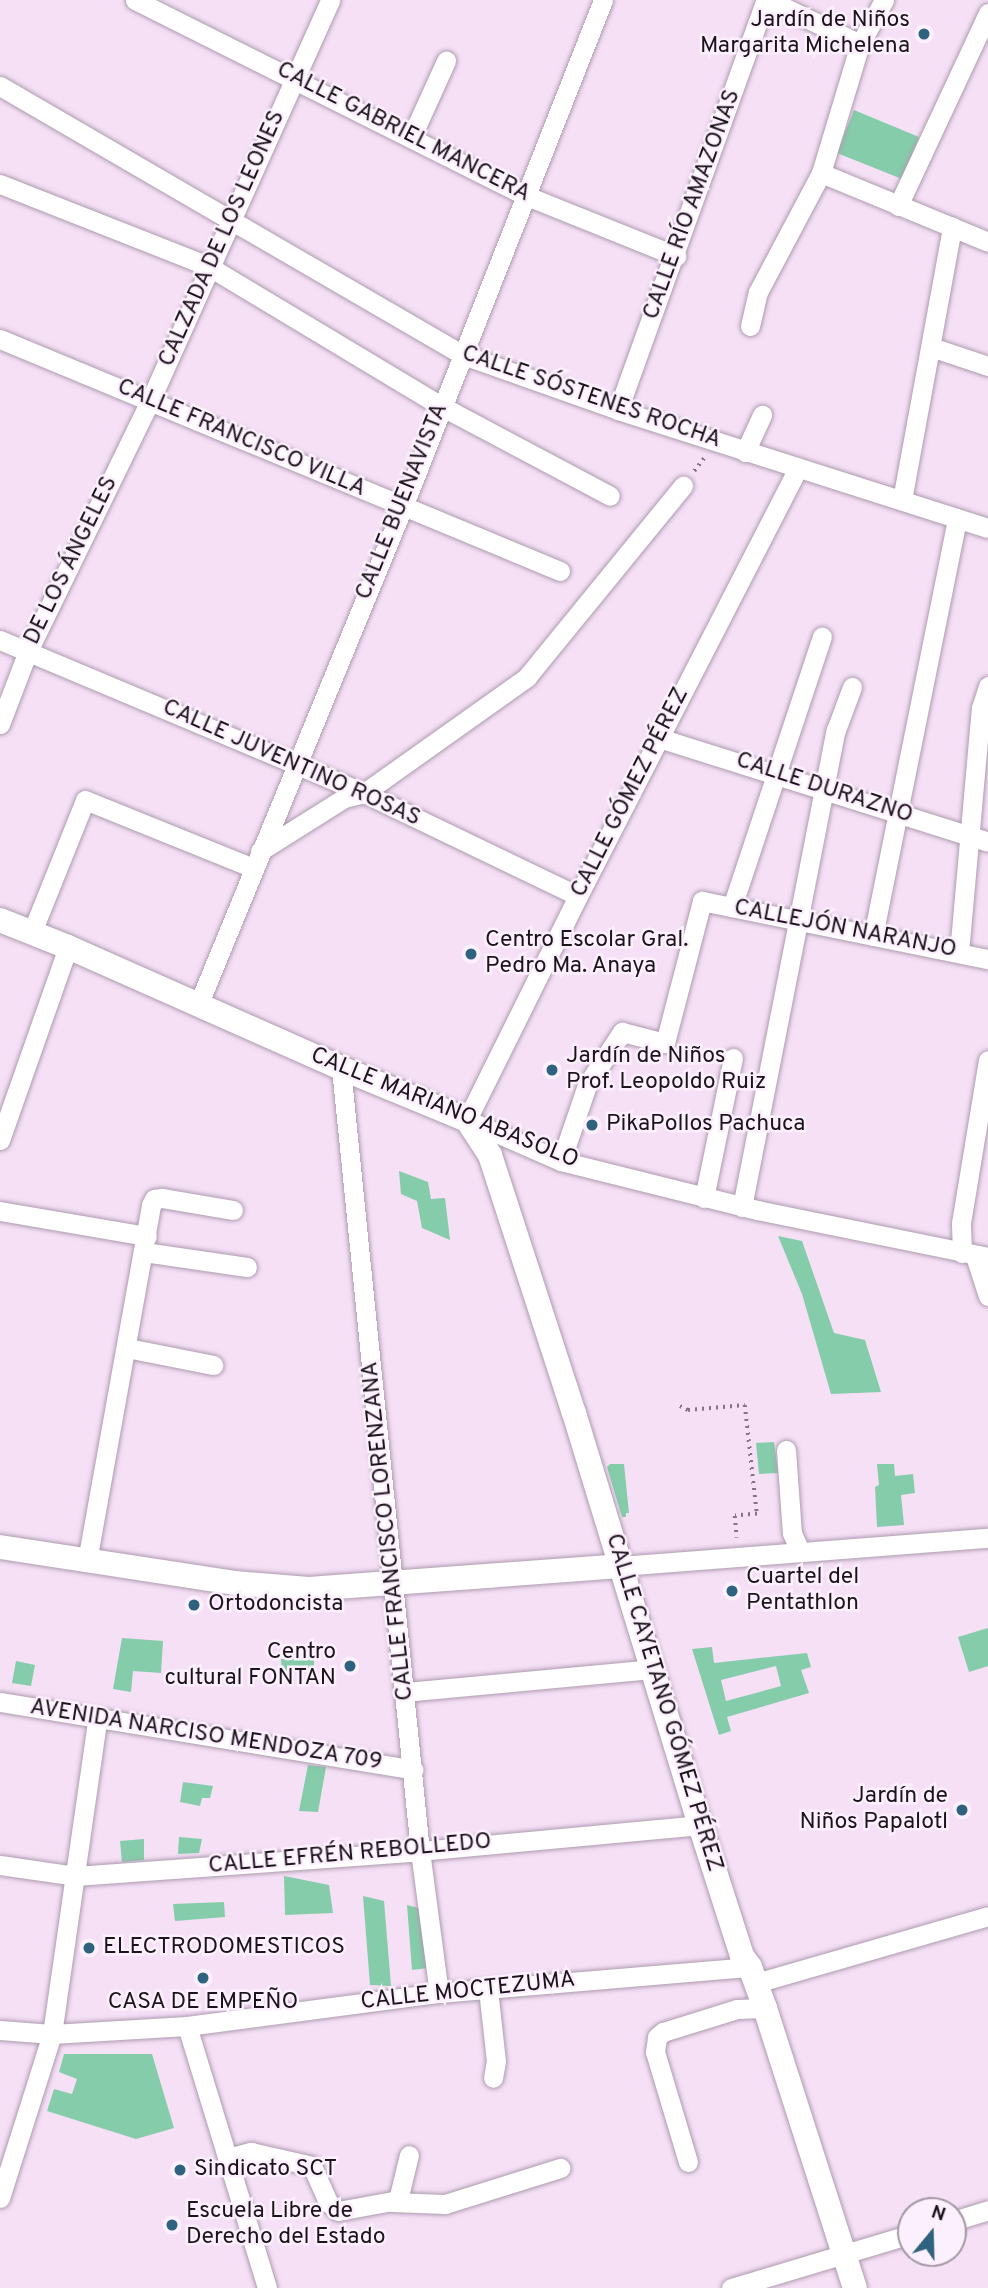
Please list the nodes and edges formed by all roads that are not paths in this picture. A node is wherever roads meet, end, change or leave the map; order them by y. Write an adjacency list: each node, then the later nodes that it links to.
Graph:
1 (135, 0): 9 (street, CALLE GABRIEL MANCERA)
2 (330, 0): 9 (street, CALZADA DE LOS LEONES)
3 (603, 0): 14 (street, CALLE BUENAVISTA)
4 (767, 0): 7 (street); 19 (street, CALLE RÍO AMAZONAS)
5 (884, 0): 7 (street)
6 (988, 13): 15 (street)
7 (860, 44): 12 (street)
8 (446, 61): 11 (street)
9 (296, 78): 11 (street, CALLE GABRIEL MANCERA); 16 (street, CALZADA DE LOS LEONES)
10 (0, 86): 16 (street, CALLE SÓSTENES ROCHA)
11 (411, 138): 14 (street, CALLE GABRIEL MANCERA)
12 (821, 173): 15 (street); 21 (street)
13 (0, 184): 20 (street)
14 (527, 196): 19 (street, CALLE GABRIEL MANCERA); 24 (street, CALLE BUENAVISTA)
15 (898, 206): 17 (street)
16 (229, 222): 20 (street, CALZADA DE LOS LEONES); 24 (street, CALLE SÓSTENES ROCHA)
17 (952, 227): 18 (street); 23 (street)
18 (988, 242)
19 (676, 256): 28 (street, CALLE RÍO AMAZONAS)
20 (208, 266): 26 (street, CALZADA DE LOS LEONES); 27 (street)
21 (750, 326)
22 (0, 339): 26 (street, CALLE FRANCISCO VILLA)
23 (931, 347): 25 (street); 34 (street)
24 (463, 355): 27 (street, CALLE BUENAVISTA); 28 (street, CALLE SÓSTENES ROCHA)
25 (988, 366)
26 (150, 401): 35 (street, CALLE FRANCISCO VILLA); 41 (street, DE LOS ÁNGELES)
27 (441, 406): 33 (street); 35 (street, CALLE BUENAVISTA)
28 (618, 410): 30 (street, CALLE SÓSTENES ROCHA)
29 (762, 415): 30 (street)
30 (745, 452): 31 (street, CALLE SÓSTENES ROCHA)
31 (798, 468): 34 (street, CALLE SÓSTENES ROCHA); 45 (street, CALLE GÓMEZ PÉREZ)
32 (683, 486): 49 (street)
33 (610, 496)
34 (902, 500): 36 (street, CALLE SÓSTENES ROCHA)
35 (403, 507): 38 (street, CALLE FRANCISCO VILLA); 46 (street, CALLE BUENAVISTA)
36 (957, 518): 37 (street, CALLE SÓSTENES ROCHA); 50 (street)
37 (988, 528)
38 (560, 571)
39 (822, 637): 47 (street)
40 (0, 640): 41 (street, CALLE JUVENTINO ROSAS)
41 (28, 651): 44 (street, DE LOS ÁNGELES); 46 (street, CALLE JUVENTINO ROSAS)
42 (988, 686): 51 (street)
43 (852, 687): 48 (street)
44 (0, 724)
45 (659, 738): 47 (street, CALLE DURAZNO); 54 (street, CALLE GÓMEZ PÉREZ)
46 (295, 764): 49 (street, CALLE JUVENTINO ROSAS); 53 (street, CALLE BUENAVISTA)
47 (776, 774): 48 (street, CALLE DURAZNO); 55 (street)
48 (824, 789): 50 (street, CALLE DURAZNO); 57 (street)
49 (364, 793): 53 (street); 54 (street, CALLE JUVENTINO ROSAS)
50 (898, 813): 51 (street, CALLE DURAZNO); 59 (street)
51 (968, 836): 52 (street, CALLE DURAZNO); 61 (street)
52 (988, 842)
53 (257, 860): 58 (street); 63 (street, CALLE BUENAVISTA)
54 (578, 896): 67 (street, CALLE GÓMEZ PÉREZ)
55 (732, 907): 57 (street, CALLEJÓN NARANJO); 69 (street, CALLEJÓN NARANJO)
56 (0, 920): 58 (main road, CALLE MARIANO ABASOLO)
57 (799, 921): 59 (street, CALLEJÓN NARANJO); 71 (street)
58 (32, 932): 60 (main road, CALLE MARIANO ABASOLO)
59 (873, 936): 61 (street, CALLEJÓN NARANJO)
60 (68, 947): 63 (main road, CALLE MARIANO ABASOLO); 68 (street)
61 (960, 953): 62 (street, CALLEJÓN NARANJO)
62 (988, 959)
63 (199, 1003): 66 (main road, CALLE MARIANO ABASOLO)
64 (733, 1058): 70 (street)
65 (988, 1060): 75 (street)
66 (341, 1068): 67 (main road, CALLE MARIANO ABASOLO); 86 (street, CALLE FRANCISCO LORENZANA)
67 (467, 1121): 69 (street, CALLE MARIANO ABASOLO); 85 (main road, CALLE CAYETANO GÓMEZ PÉREZ)
68 (0, 1140)
69 (561, 1161): 70 (street, CALLE MARIANO ABASOLO)
70 (705, 1198): 71 (street, CALLE MARIANO ABASOLO)
71 (742, 1206): 75 (street, CALLE MARIANO ABASOLO)
72 (233, 1210): 74 (street)
73 (0, 1211): 74 (street)
74 (145, 1244): 76 (street); 78 (street)
75 (975, 1255): 77 (street)
76 (247, 1268)
77 (988, 1296)
78 (127, 1348): 79 (street); 84 (street)
79 (213, 1365)
80 (786, 1450): 83 (street)
81 (988, 1538): 83 (street)
82 (0, 1547): 84 (main road)
83 (800, 1551): 85 (street)
84 (87, 1561): 86 (main road)
85 (620, 1566): 86 (main road); 87 (main road, CALLE CAYETANO GÓMEZ PÉREZ)
86 (395, 1581): 88 (street, CALLE FRANCISCO LORENZANA)
87 (653, 1669): 88 (street); 92 (main road, CALLE CAYETANO GÓMEZ PÉREZ)
88 (405, 1692): 91 (street, CALLE FRANCISCO LORENZANA)
89 (0, 1702): 90 (street, AVENIDA NARCISO MENDOZA 709)
90 (97, 1720): 91 (street, AVENIDA NARCISO MENDOZA 709); 95 (street)
91 (412, 1770): 93 (street, CALLE FRANCISCO LORENZANA)
92 (700, 1825): 93 (street, CALLE EFRÉN REBOLLEDO); 97 (main road, CALLE CAYETANO GÓMEZ PÉREZ)
93 (420, 1851): 95 (street, CALLE EFRÉN REBOLLEDO); 99 (street, CALLE FRANCISCO LORENZANA)
94 (0, 1865): 95 (street, CALLE EFRÉN REBOLLEDO)
95 (75, 1877): 103 (street)
96 (988, 1916): 97 (street, CALLE MOCTEZUMA)
97 (753, 1975): 98 (street, CALLE MOCTEZUMA); 100 (main road, CALLE CAYETANO GÓMEZ PÉREZ)
98 (488, 1989): 99 (street, CALLE MOCTEZUMA); 104 (street)
99 (439, 1993): 101 (street, CALLE MOCTEZUMA)
100 (765, 2008): 107 (street); 114 (main road, CALLE CAYETANO GÓMEZ PÉREZ)
101 (187, 2026): 103 (street, CALLE MOCTEZUMA); 106 (street)
102 (0, 2030): 103 (street, CALLE MOCTEZUMA)
103 (52, 2034): 109 (street)
104 (494, 2078)
105 (409, 2155): 110 (street)
106 (228, 2158): 110 (street); 115 (street)
107 (688, 2162)
108 (560, 2168): 110 (street)
109 (0, 2198)
110 (392, 2202)
111 (988, 2210): 112 (street)
112 (967, 2217)
113 (897, 2238): 114 (street)
114 (845, 2254): 116 (street); 117 (main road, CALLE CAYETANO GÓMEZ PÉREZ)
115 (267, 2288)
116 (731, 2288)
117 (855, 2288)

